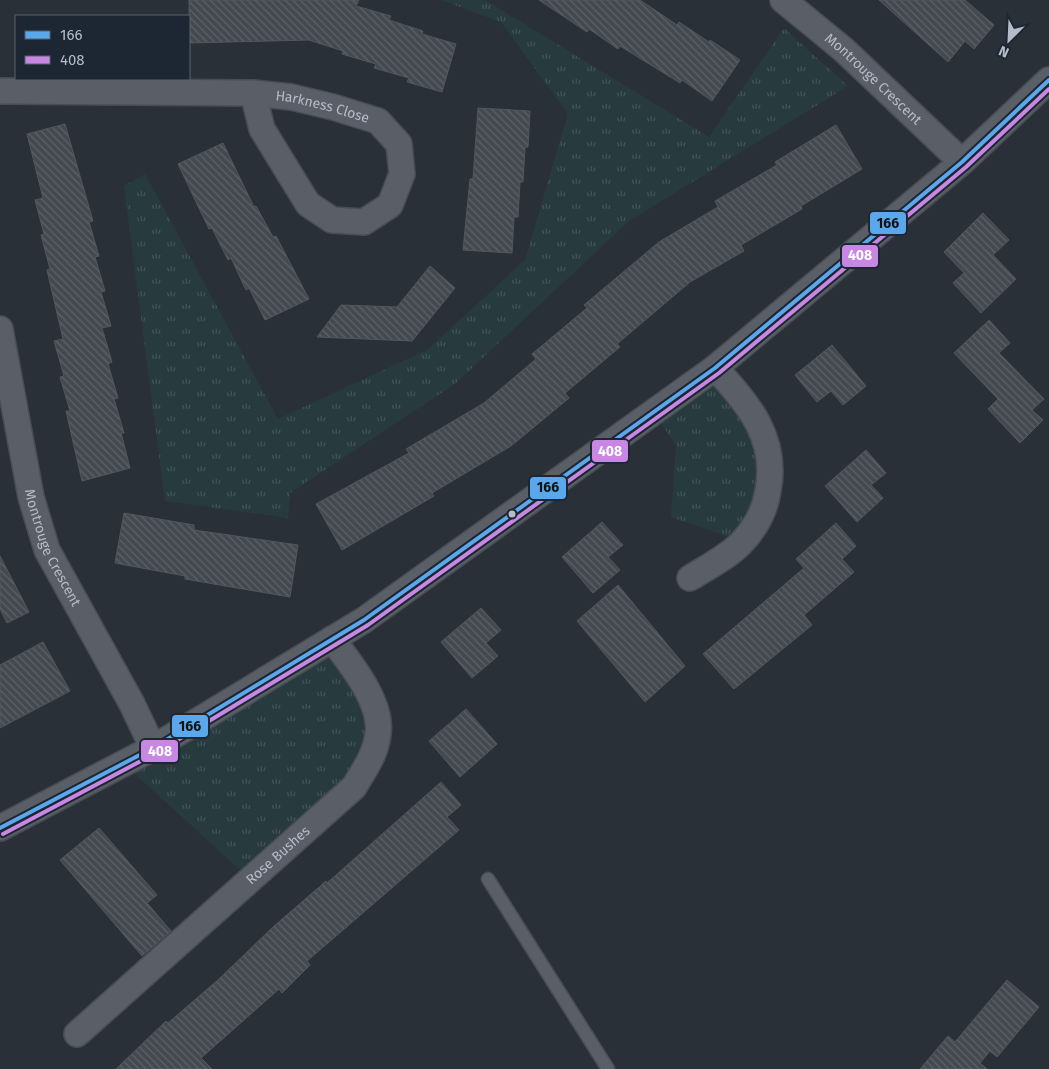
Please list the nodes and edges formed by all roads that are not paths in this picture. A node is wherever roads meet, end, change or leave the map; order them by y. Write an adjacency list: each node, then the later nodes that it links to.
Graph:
1 (783, 0): 5 (street, Montrouge Crescent)
2 (1049, 80): 5 (street)
3 (0, 91): 4 (street, Harkness Close)
4 (253, 93): 4 (street, Harkness Close)
5 (962, 162): 7 (street)
6 (0, 329): 10 (street, Montrouge Crescent)
7 (716, 368): 8 (street); 9 (street)
8 (690, 578)
9 (332, 639): 10 (street); 13 (street, Rose Bushes)
10 (153, 748): 11 (street)
11 (0, 828)
12 (488, 879): 14 (lane)
13 (78, 1034)
14 (608, 1069)

